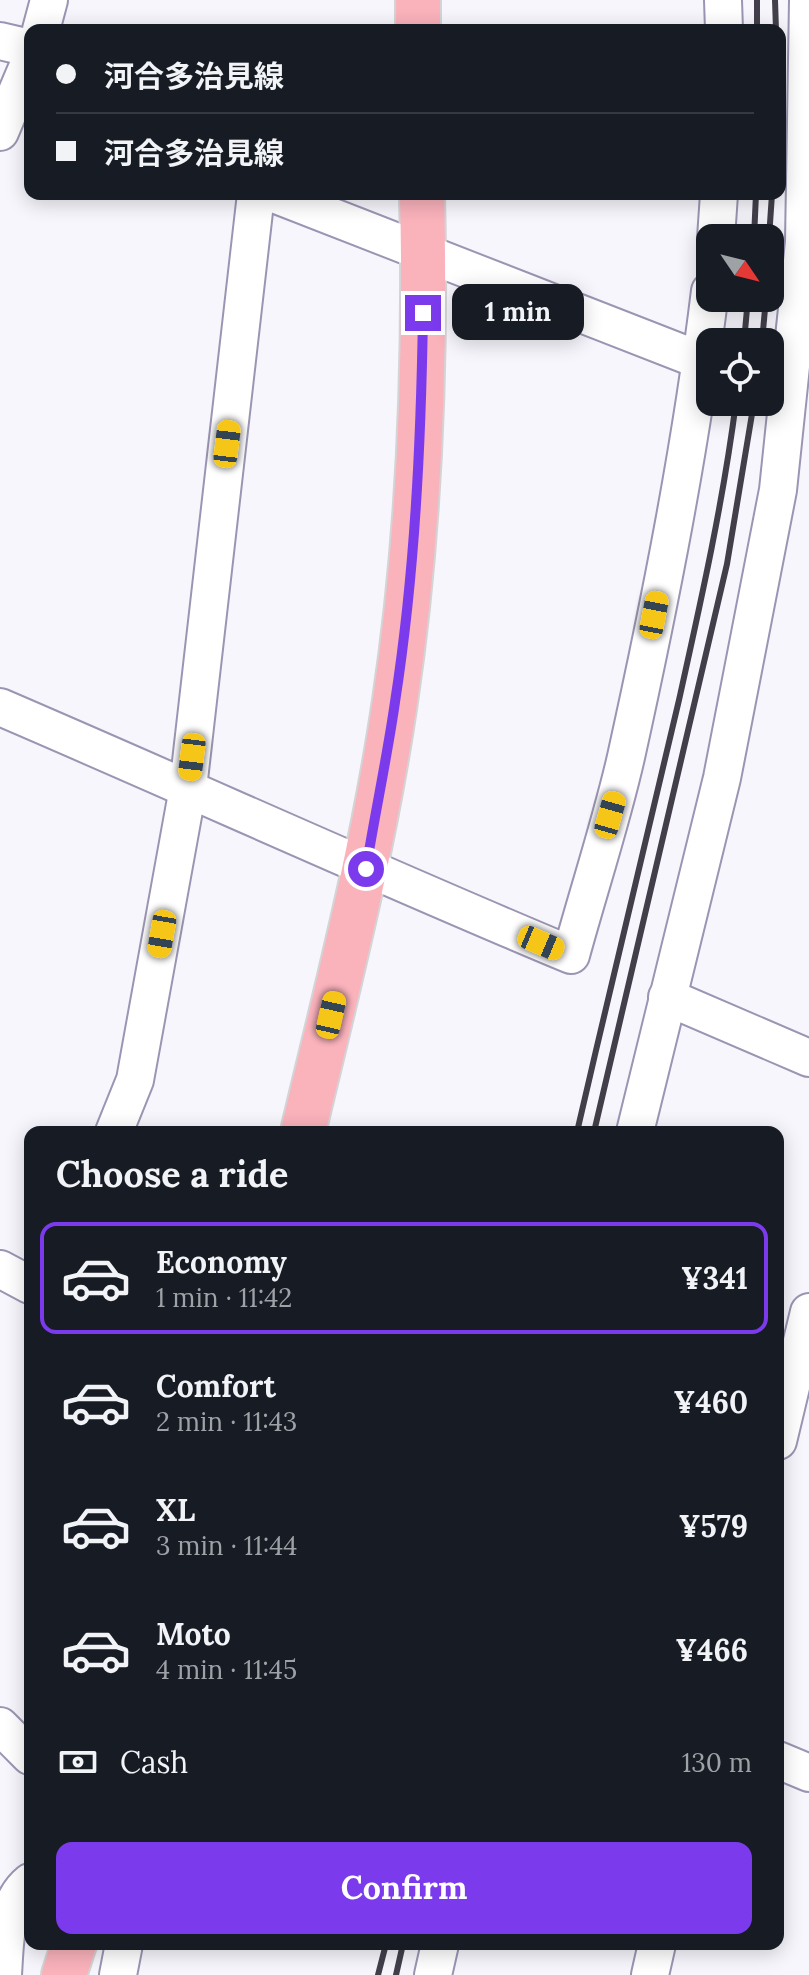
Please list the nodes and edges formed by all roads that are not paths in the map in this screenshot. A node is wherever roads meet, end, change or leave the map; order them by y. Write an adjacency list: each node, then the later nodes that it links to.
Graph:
1 (49, 0): 5 (street)
2 (418, 0): 6 (main road)
3 (723, 0): 7 (street)
4 (808, 0): 20 (street)
5 (43, 24)
6 (418, 24)
7 (724, 24)
8 (0, 41): 9 (street)
9 (24, 47)
10 (24, 75): 11 (street)
11 (0, 132)
12 (255, 200): 22 (street)
13 (290, 200): 17 (street)
14 (422, 200): 17 (main road)
15 (719, 200): 16 (street)
16 (717, 224)
17 (424, 251): 18 (street); 23 (main road)
18 (696, 359)
19 (696, 394): 23 (street)
20 (794, 494): 24 (street)
21 (0, 707): 22 (street)
22 (188, 788): 23 (street); 26 (street)
23 (366, 869): 27 (main road)
24 (667, 997): 25 (street); 28 (street)
25 (809, 1058)
26 (116, 1126)
27 (304, 1126)
28 (636, 1126)
29 (0, 1269): 30 (street)
30 (24, 1282)
31 (809, 1312): 32 (street)
32 (784, 1416)
33 (0, 1726): 34 (street)
34 (24, 1750)
35 (784, 1763): 36 (street)
36 (809, 1773)
37 (24, 1887): 42 (street)
38 (72, 1950): 43 (main road)
39 (123, 1950): 44 (street)
40 (439, 1950): 45 (street)
41 (656, 1950): 46 (street)
42 (3, 1975)
43 (64, 1975)
44 (118, 1975)
45 (433, 1975)
46 (650, 1975)

